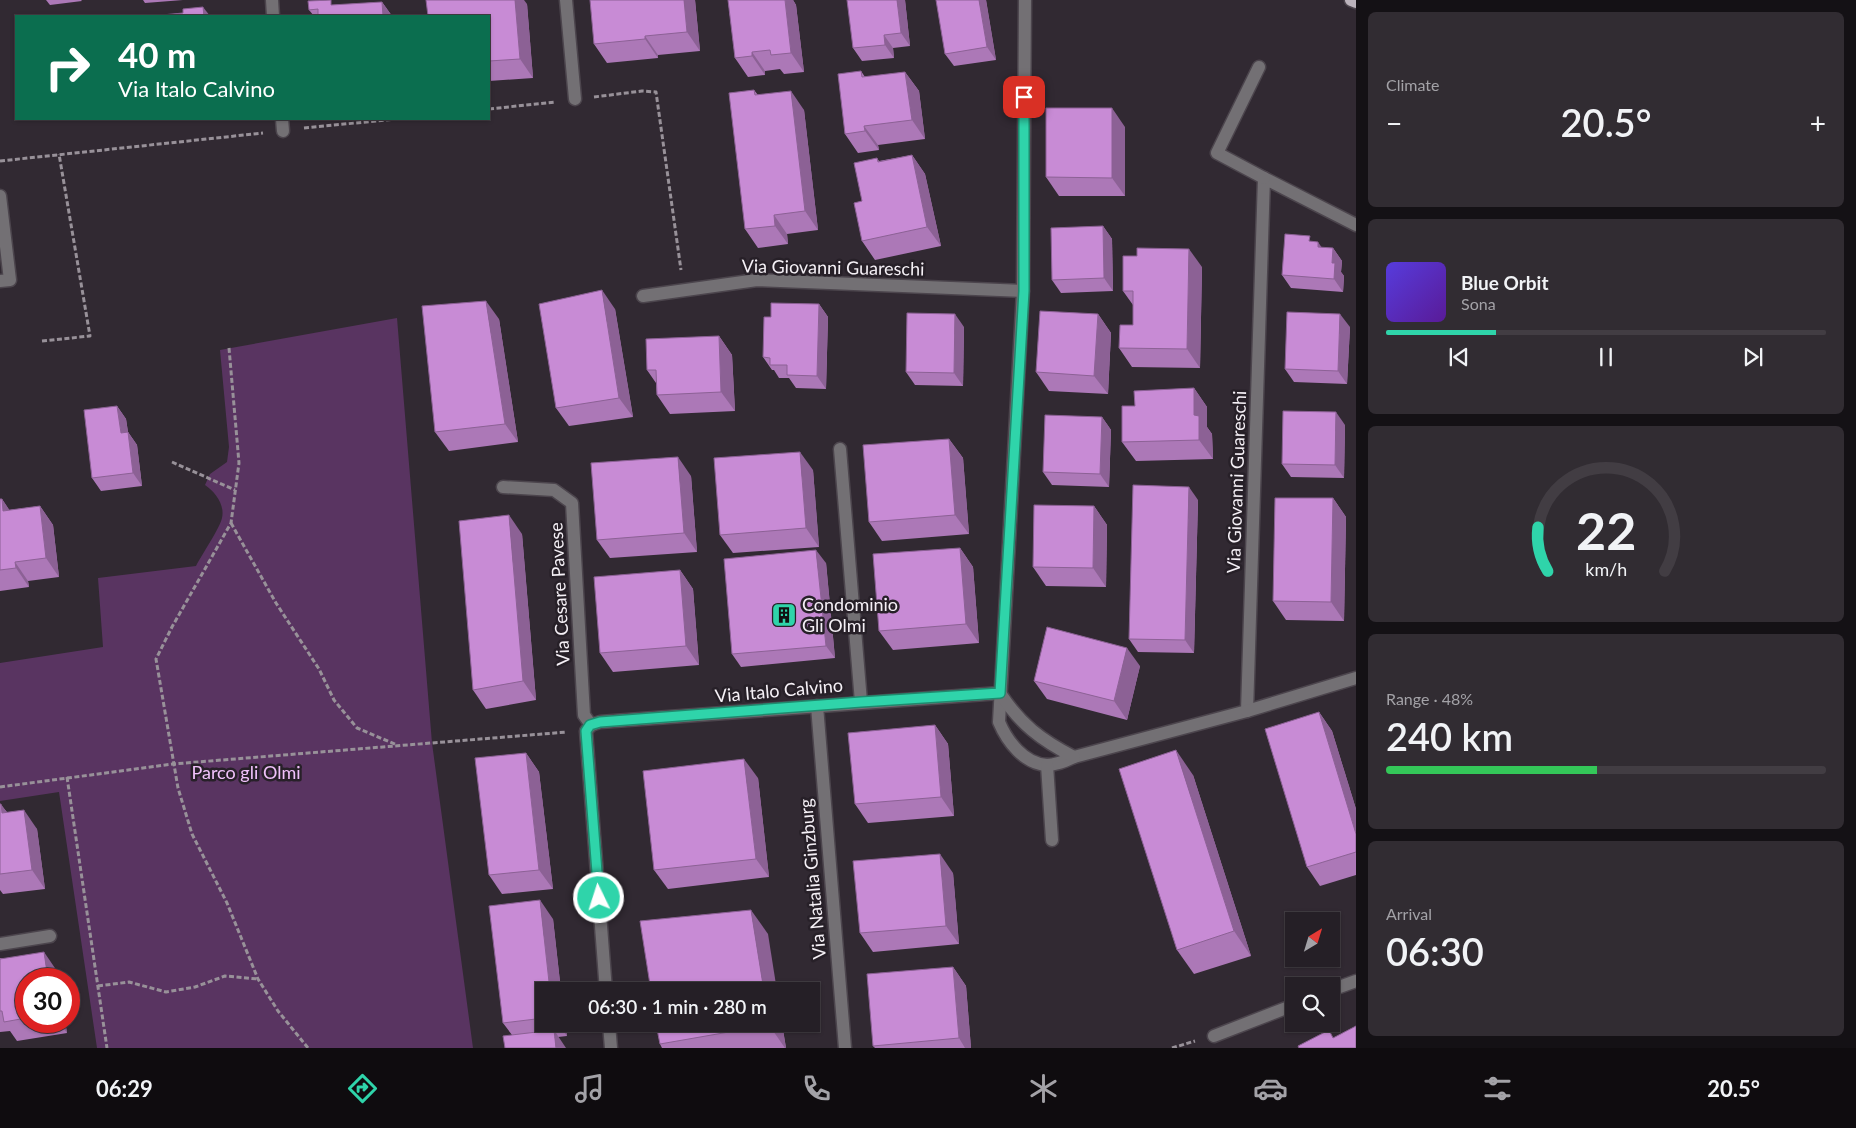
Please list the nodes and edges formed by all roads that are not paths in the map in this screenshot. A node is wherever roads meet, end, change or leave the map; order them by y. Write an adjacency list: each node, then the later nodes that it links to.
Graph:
1 (272, 0): 6 (street)
2 (566, 0): 8 (street)
3 (1025, 0): 13 (street)
4 (1351, 0): 5 (main road)
5 (1356, 2)
6 (273, 15)
7 (1259, 67): 9 (street)
8 (574, 99)
9 (1264, 178): 11 (street); 21 (street, Via Giovanni Guareschi)
10 (0, 196): 12 (street)
11 (1356, 225)
12 (0, 281)
13 (1024, 291): 14 (street, Via Giovanni Guareschi); 18 (street)
14 (644, 296)
15 (840, 449): 19 (street)
16 (503, 487): 22 (street, Via Cesare Pavese)
17 (1356, 678): 21 (street)
18 (1000, 693): 19 (street, Via Italo Calvino); 23 (street); 24 (street)
19 (861, 702): 20 (street, Via Italo Calvino)
20 (817, 706): 22 (street, Via Italo Calvino); 35 (street, Via Natalia Ginzburg)
21 (1247, 711): 23 (street)
22 (588, 728): 29 (street)
23 (1074, 757): 24 (street)
24 (1047, 765): 25 (street)
25 (1052, 840)
26 (50, 936): 27 (street)
27 (0, 944)
28 (1356, 981): 30 (street)
29 (605, 982)
30 (1340, 987)
31 (1285, 1008): 33 (street)
32 (610, 1032): 34 (street)
33 (1214, 1036)
34 (611, 1048)
35 (844, 1048)

